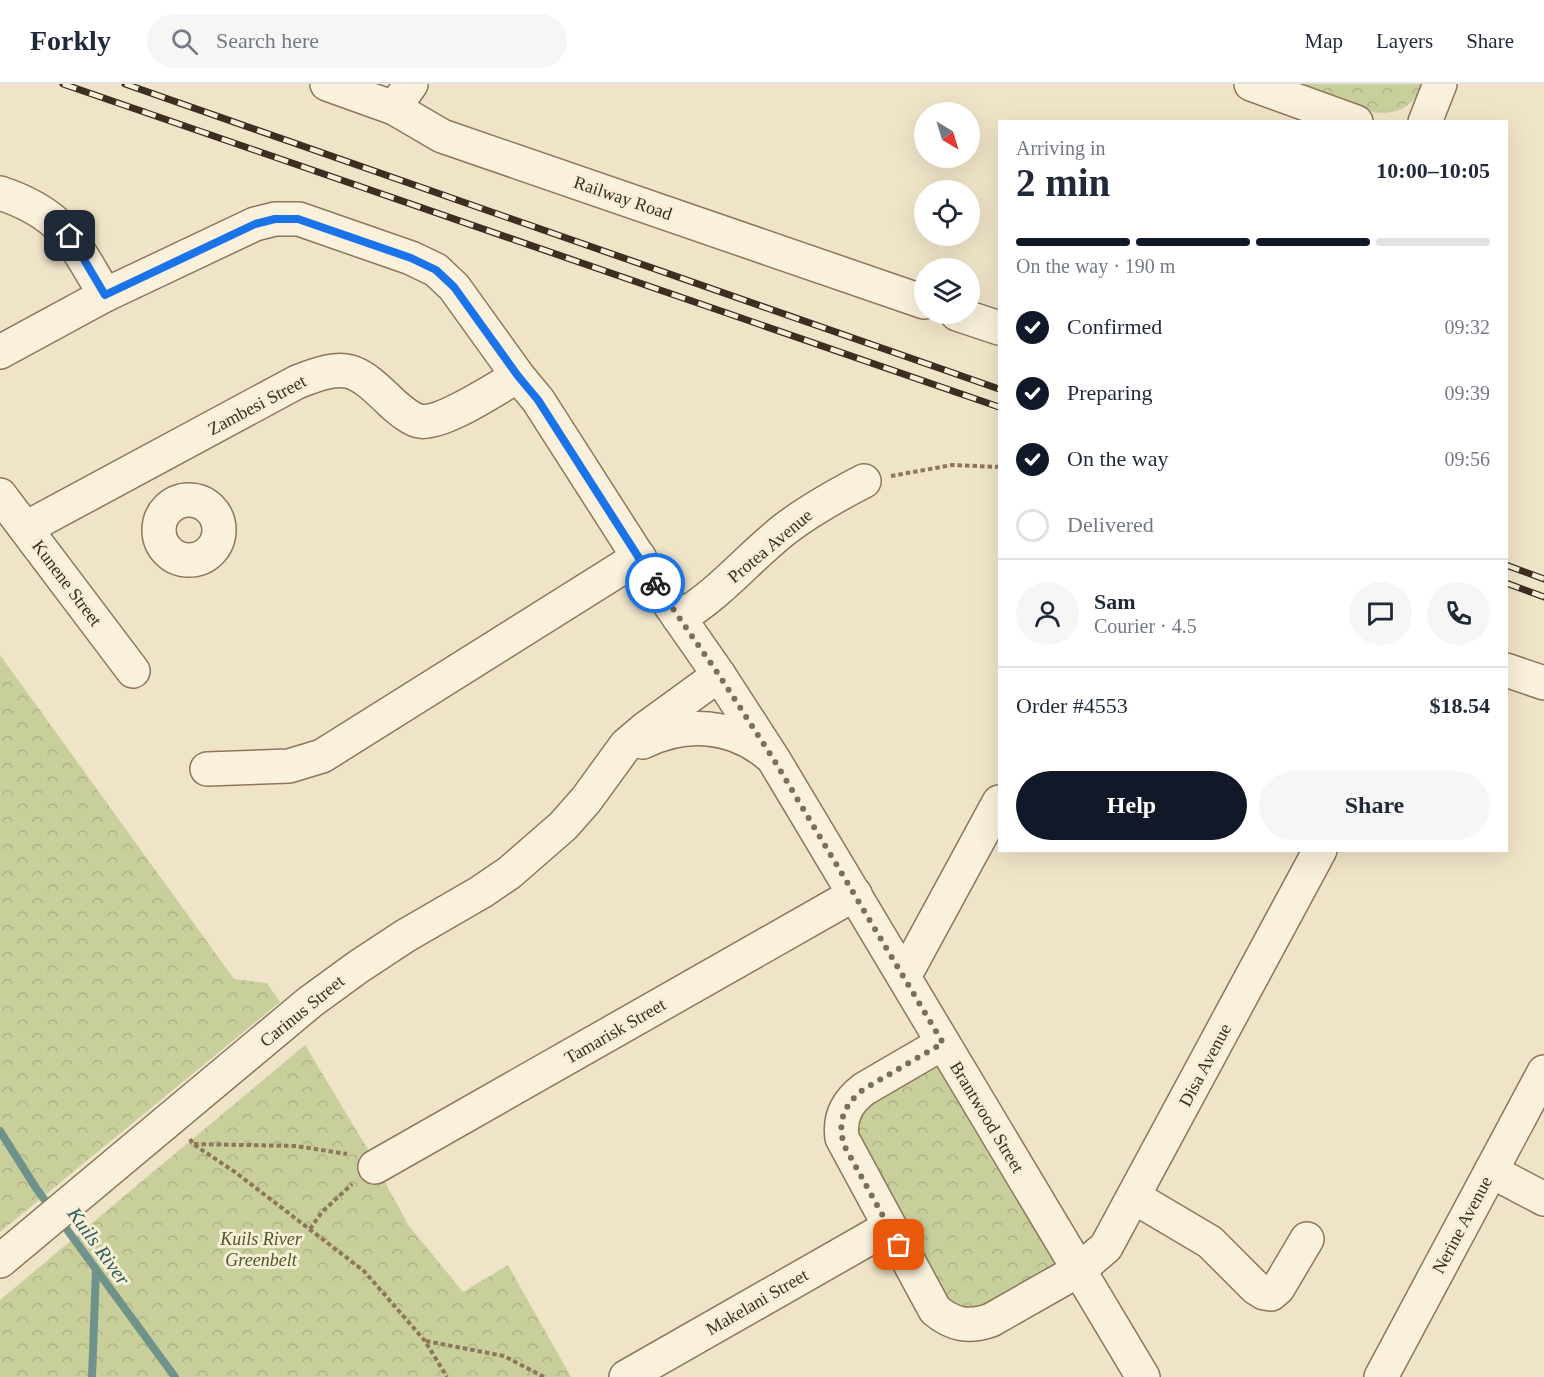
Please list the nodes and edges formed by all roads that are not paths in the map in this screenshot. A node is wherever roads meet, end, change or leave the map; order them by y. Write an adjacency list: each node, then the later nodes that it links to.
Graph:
1 (327, 84): 4 (street, Railway Road)
2 (1251, 84): 5 (street)
3 (1440, 84): 6 (street)
4 (403, 96): 9 (street, Railway Road)
5 (1350, 120)
6 (1426, 120)
7 (0, 193): 8 (street)
8 (105, 295): 12 (street, Brantwood Street); 13 (street, Brantwood Street)
9 (914, 299)
10 (980, 322): 11 (street)
11 (998, 328)
12 (0, 352)
13 (518, 376): 14 (street, Zambesi Street); 19 (street, Brantwood Street)
14 (155, 459): 17 (street); 18 (street, Zambesi Street)
15 (864, 481): 20 (street, Protea Avenue)
16 (0, 495): 18 (street, Kunene Street)
17 (176, 503)
18 (26, 528): 21 (street, Kunene Street)
19 (639, 557): 20 (street, Brantwood Street); 26 (street)
20 (679, 618): 23 (street, Brantwood Street)
21 (133, 671)
22 (1508, 671): 24 (street)
23 (719, 675): 25 (street, Brantwood Street); 27 (street, Carinus Street)
24 (1544, 683)
25 (774, 760): 27 (street, Carinus Street); 30 (street, Brantwood Street)
26 (207, 769)
27 (608, 771): 40 (street, Carinus Street)
28 (998, 804): 31 (street)
29 (1319, 852): 36 (street, Disa Avenue)
30 (855, 894): 31 (street, Brantwood Street); 34 (street, Tamarisk Street)
31 (904, 977): 32 (street, Brantwood Street)
32 (943, 1043): 38 (street); 41 (street, Brantwood Street)
33 (1544, 1072): 35 (street, Nerine Avenue)
34 (375, 1167)
35 (1491, 1171): 37 (street); 44 (street, Nerine Avenue)
36 (1134, 1197): 39 (street); 41 (street, Disa Avenue)
37 (1544, 1199)
38 (889, 1227): 41 (street); 42 (street, Makelani Street)
39 (1307, 1239)
40 (3, 1259)
41 (1079, 1270): 43 (street, Brantwood Street)
42 (626, 1377)
43 (1143, 1377)
44 (1381, 1377)

